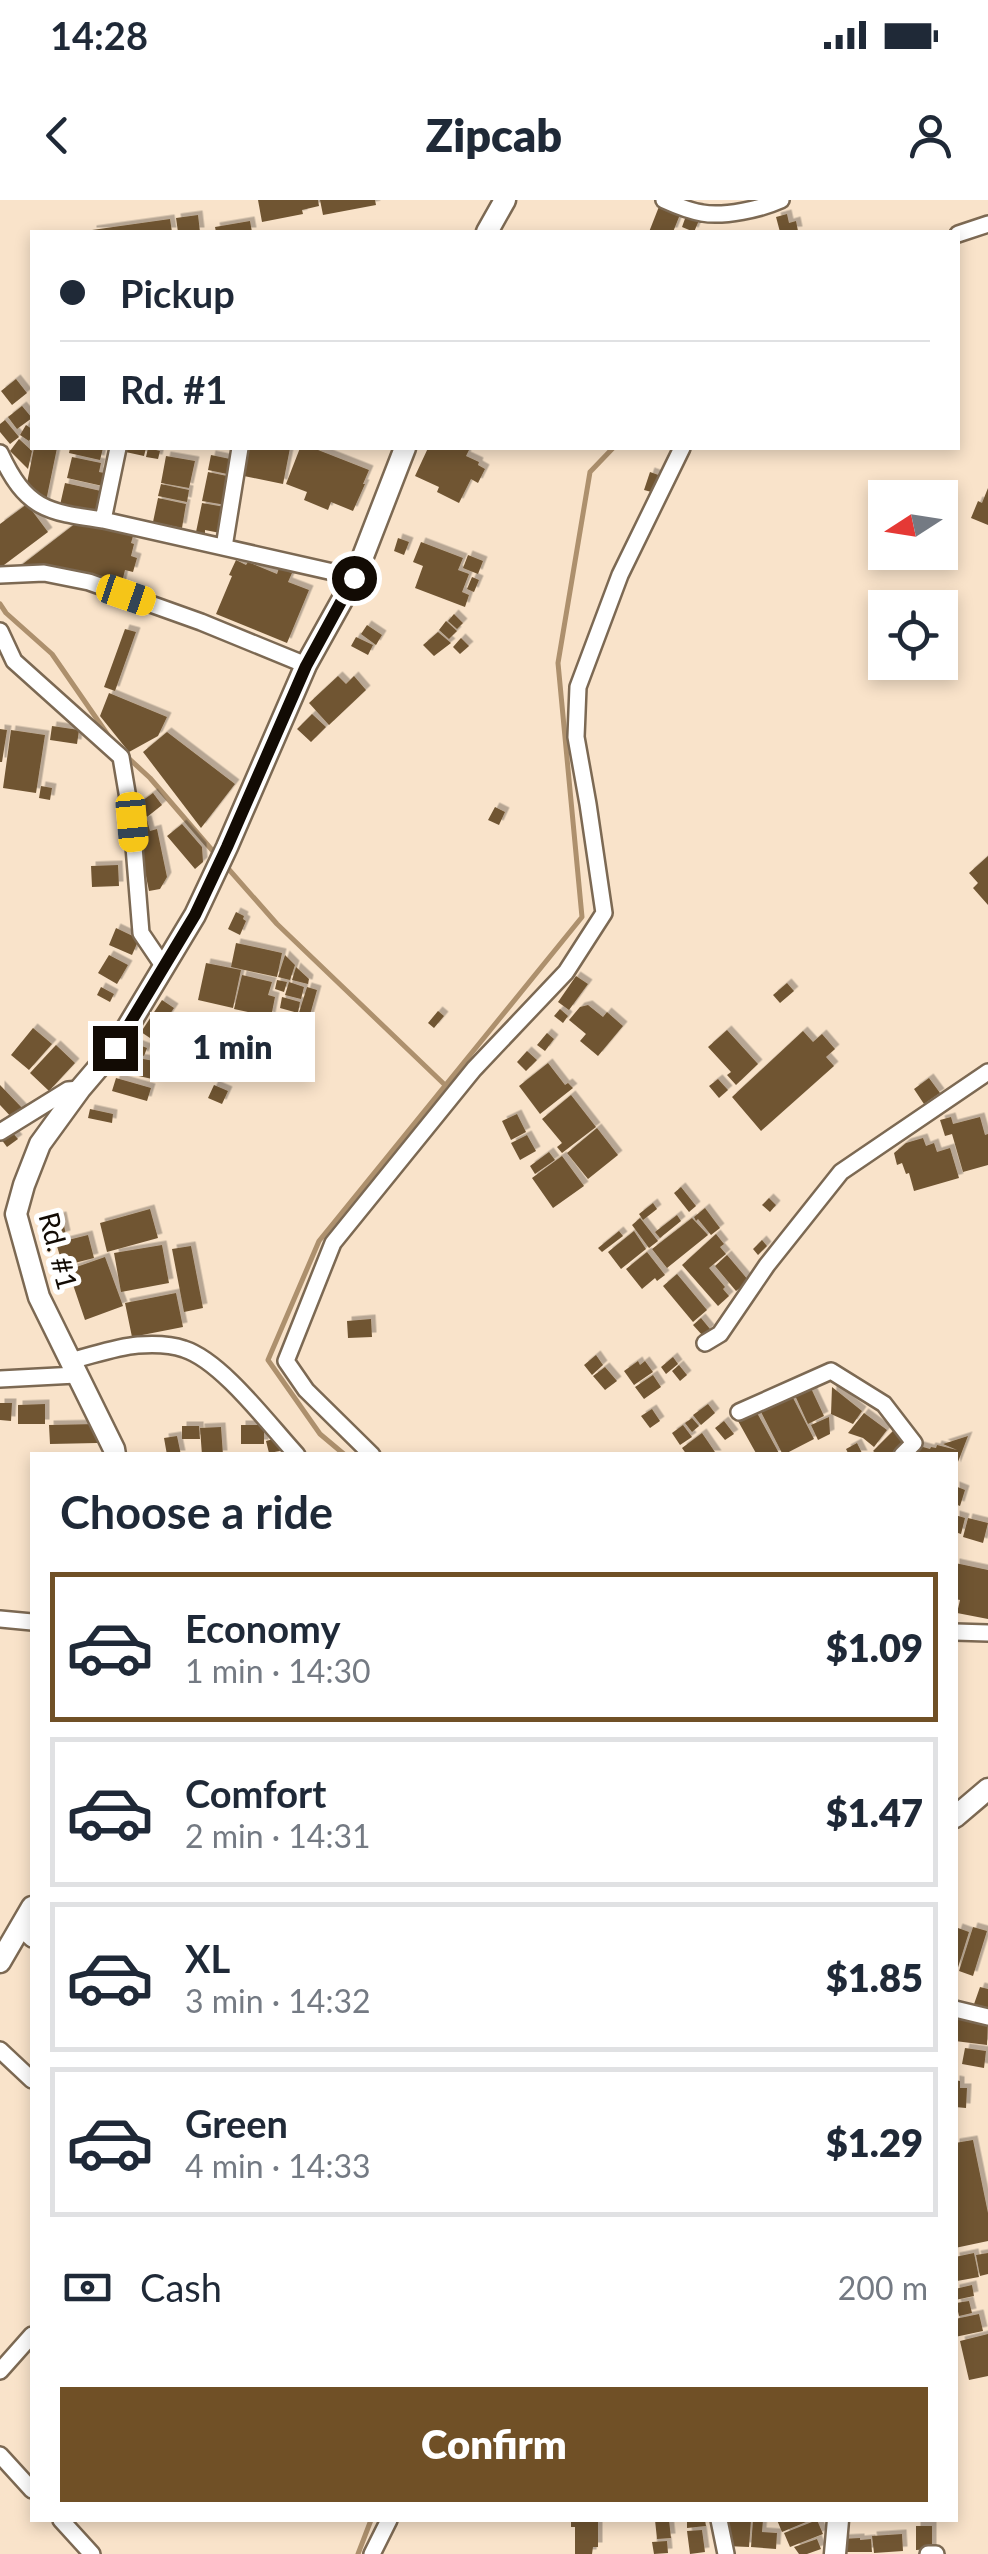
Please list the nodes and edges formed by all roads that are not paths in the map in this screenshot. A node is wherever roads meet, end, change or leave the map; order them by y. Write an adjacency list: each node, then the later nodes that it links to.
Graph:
1 (506, 200): 5 (main road)
2 (664, 200): 3 (street)
3 (780, 200)
4 (988, 224): 6 (street)
5 (488, 230)
6 (960, 233)
7 (118, 450): 12 (street)
8 (240, 450): 13 (street)
9 (403, 450): 15 (main road, Rd. #1)
10 (681, 450): 28 (street)
11 (0, 453): 12 (street)
12 (103, 520): 13 (street)
13 (224, 546): 15 (street)
14 (0, 576): 17 (street)
15 (354, 578): 17 (main road, Rd. #1)
16 (0, 631): 18 (street)
17 (306, 666): 18 (main road, Rd. #1)
18 (164, 967): 20 (main road, Rd. #1)
19 (988, 1072): 22 (street)
20 (80, 1090): 21 (street); 23 (main road, Rd. #1)
21 (0, 1132)
22 (705, 1343)
23 (72, 1368): 24 (street); 26 (main road, Rd. #1); 27 (street)
24 (0, 1380)
25 (739, 1412): 29 (street)
26 (114, 1452)
27 (295, 1452)
28 (369, 1452)
29 (905, 1452)
30 (0, 1619): 31 (street)
31 (30, 1622)
32 (958, 1632): 33 (street)
33 (988, 1633)
34 (988, 1789): 35 (main road)
35 (958, 1814)
36 (26, 1934): 37 (main road)
37 (0, 1962)
38 (958, 2010): 39 (street)
39 (988, 2016)
40 (0, 2050): 41 (street)
41 (30, 2078)
42 (30, 2336): 43 (street)
43 (0, 2371)
44 (0, 2455): 45 (street)
45 (30, 2488)
46 (62, 2522): 51 (street)
47 (388, 2522): 52 (street)
48 (719, 2522): 50 (street)
49 (838, 2522): 53 (main road)
50 (720, 2552)
51 (92, 2554)
52 (372, 2554)
53 (835, 2554)
54 (928, 2554): 55 (street)
55 (936, 2554)

